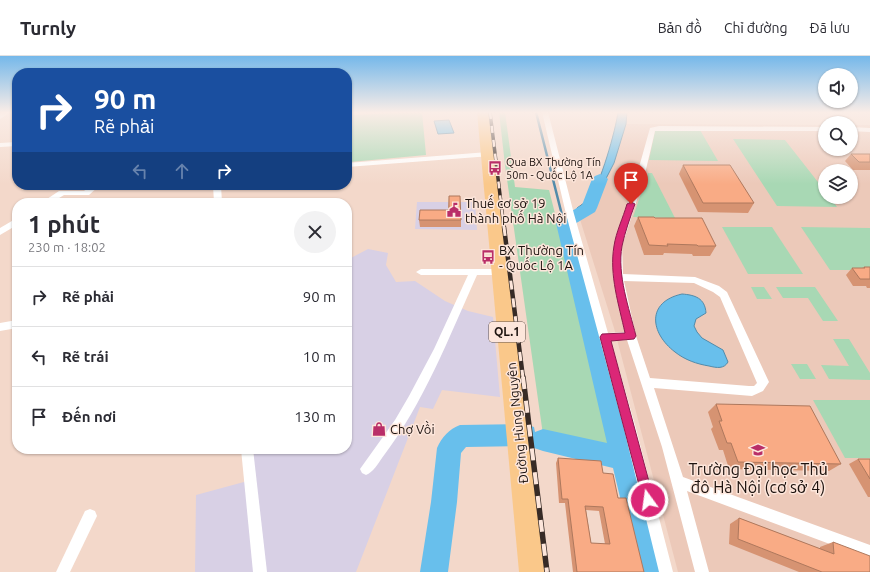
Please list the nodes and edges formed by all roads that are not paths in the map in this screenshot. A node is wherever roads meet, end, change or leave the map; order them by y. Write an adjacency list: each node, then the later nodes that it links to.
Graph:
1 (486, 136): 6 (highway, QL.1)
2 (551, 136): 19 (street)
3 (650, 136): 15 (street)
4 (12, 144): 5 (street)
5 (0, 145)
6 (488, 154): 7 (street); 14 (highway, Đường Hùng Nguyên / QL.1)
7 (352, 165)
8 (90, 190): 9 (street)
9 (54, 198)
10 (12, 224): 11 (street)
11 (0, 232)
12 (421, 272): 13 (street)
13 (474, 272): 14 (street); 22 (street)
14 (501, 272): 28 (highway, Đường Hùng Nguyên / QL.1)
15 (618, 277): 18 (street); 20 (street)
16 (12, 325): 17 (street)
17 (0, 327)
18 (631, 336): 19 (street); 20 (street)
19 (605, 337): 29 (street)
20 (646, 382): 23 (street)
21 (248, 454): 27 (street)
22 (366, 469)
23 (679, 482): 25 (street); 30 (street)
24 (90, 516): 26 (street)
25 (870, 552)
26 (63, 572)
27 (260, 572)
28 (532, 572)
29 (666, 572)
30 (702, 572)

